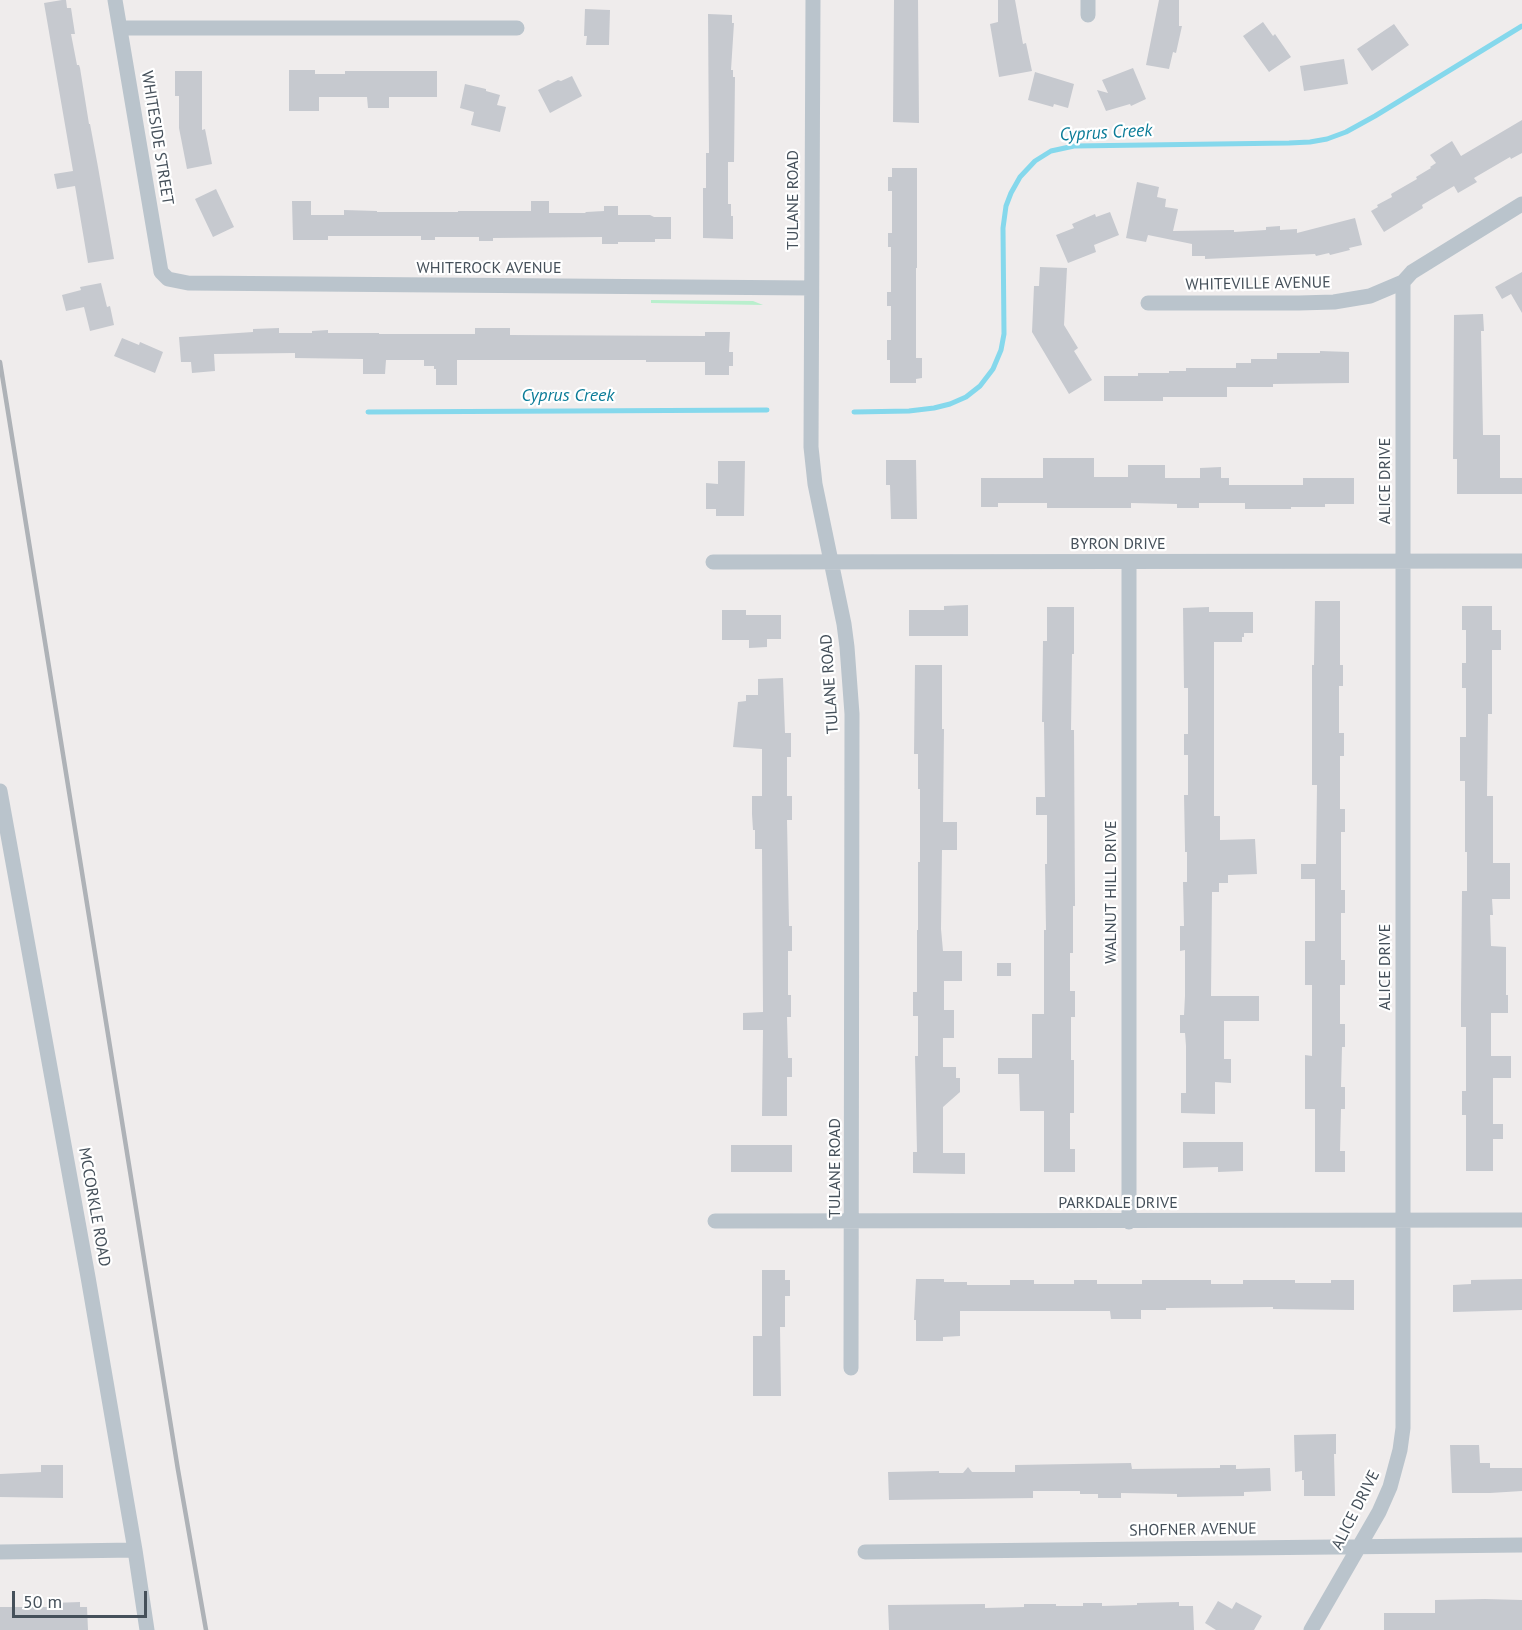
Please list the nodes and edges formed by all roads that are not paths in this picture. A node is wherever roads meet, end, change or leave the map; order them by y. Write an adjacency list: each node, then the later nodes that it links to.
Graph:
1 (116, 0): 3 (street, WHITESIDE STREET)
2 (813, 0): 8 (street, TULANE ROAD)
3 (120, 28): 4 (street); 6 (street, WHITESIDE STREET)
4 (517, 28)
5 (1522, 204): 7 (street, WHITEVILLE AVENUE)
6 (168, 279): 8 (street, WHITEROCK AVENUE)
7 (1403, 282): 9 (street, WHITEVILLE AVENUE); 10 (street, ALICE DRIVE)
8 (811, 288): 13 (street, TULANE ROAD)
9 (1148, 303)
10 (1402, 561): 11 (street, BYRON DRIVE); 14 (street, BYRON DRIVE); 19 (street, ALICE DRIVE)
11 (1522, 561)
12 (713, 562): 13 (street, BYRON DRIVE)
13 (830, 562): 14 (street, BYRON DRIVE); 18 (street, TULANE ROAD)
14 (1129, 562): 20 (street, WALNUT HILL DRIVE)
15 (0, 791): 24 (street, MCCORKLE ROAD)
16 (1522, 1220): 19 (street, PARKDALE DRIVE)
17 (715, 1221): 18 (street, PARKDALE DRIVE)
18 (853, 1221): 20 (street, PARKDALE DRIVE); 21 (street, TULANE ROAD)
19 (1403, 1221): 20 (street, PARKDALE DRIVE); 23 (street, ALICE DRIVE)
20 (1129, 1222)
21 (851, 1368)
22 (1522, 1545): 23 (street, SHOFNER AVENUE)
23 (1359, 1546): 25 (street, SHOFNER AVENUE); 28 (street, ALICE DRIVE)
24 (135, 1550): 26 (street); 27 (street, MCCORKLE ROAD)
25 (865, 1551)
26 (0, 1552)
27 (147, 1630)
28 (1311, 1630)

